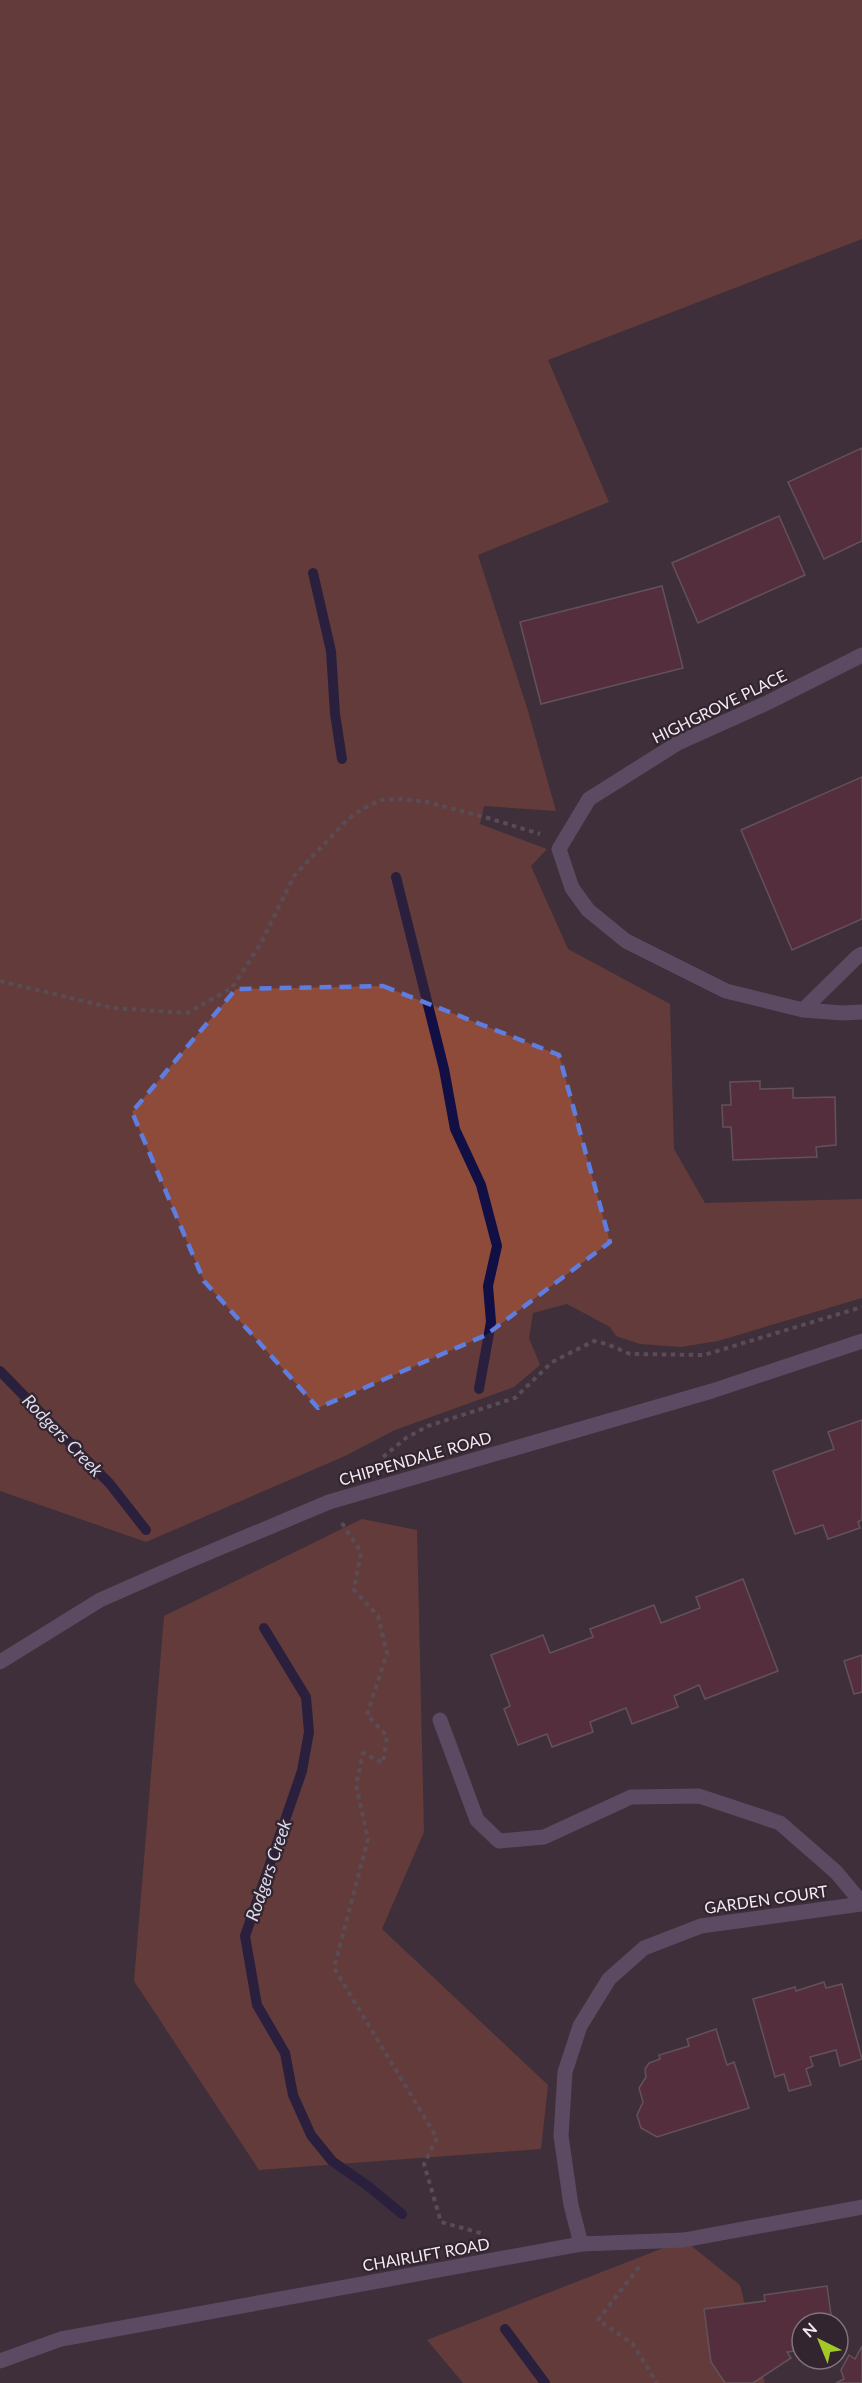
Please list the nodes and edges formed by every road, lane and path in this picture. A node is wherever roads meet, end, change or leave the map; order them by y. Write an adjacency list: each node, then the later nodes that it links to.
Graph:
1 (862, 655): 2 (street, HIGHGROVE PLACE)
2 (559, 849): 4 (path); 5 (street)
3 (862, 954): 5 (street)
4 (0, 981)
5 (803, 1010): 6 (street)
6 (862, 1012)
7 (862, 1341): 8 (street, CHIPPENDALE ROAD)
8 (329, 1502): 9 (street, CHIPPENDALE ROAD); 13 (path)
9 (0, 1662)
10 (440, 1720): 11 (street)
11 (862, 1904): 15 (street, GARDEN COURT)
12 (862, 2207): 14 (street, CHAIRLIFT ROAD)
13 (493, 2236)
14 (634, 2242): 15 (street, CHAIRLIFT ROAD); 17 (path)
15 (581, 2244): 16 (street, CHAIRLIFT ROAD)
16 (0, 2361)
17 (657, 2383)

